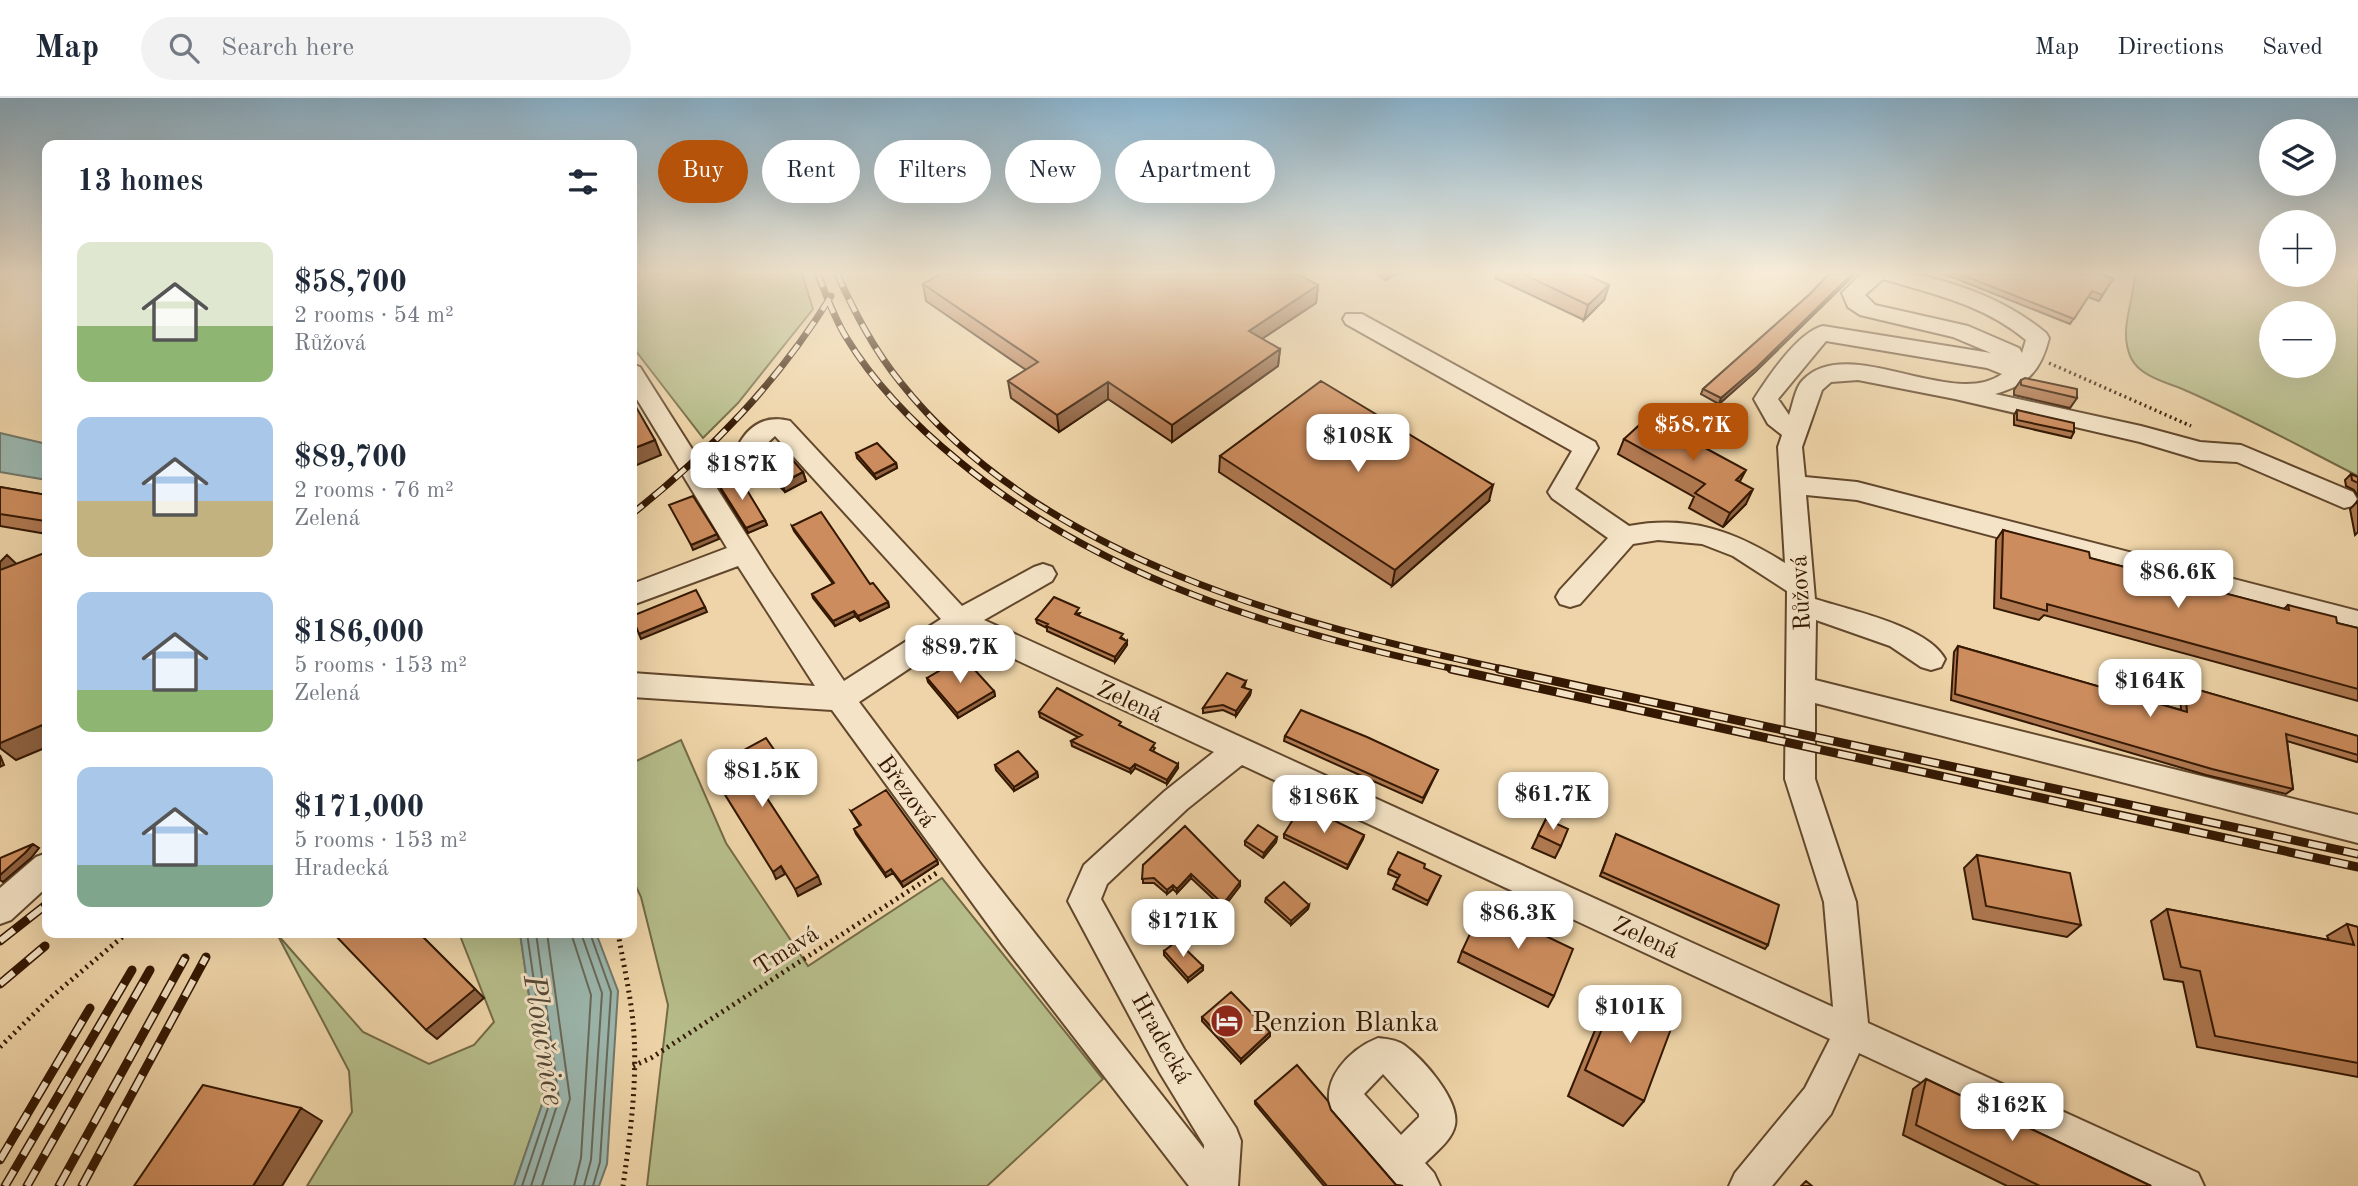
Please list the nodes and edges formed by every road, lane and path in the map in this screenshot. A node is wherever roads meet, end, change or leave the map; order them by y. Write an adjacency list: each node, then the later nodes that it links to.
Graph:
1 (1364, 325): 12 (street)
2 (1933, 325): 4 (street)
3 (2025, 325): 4 (street)
4 (2027, 364): 6 (street, Růžová); 7 (path); 8 (street)
5 (637, 380): 13 (street, Březová)
6 (1952, 391): 8 (street, Růžová); 11 (street)
7 (2196, 429)
8 (1795, 433): 10 (street, Růžová)
9 (751, 444): 18 (street, Zelená)
10 (1793, 485): 16 (street, Růžová); 19 (street)
11 (2344, 499)
12 (1625, 536): 16 (street); 17 (street)
13 (743, 552): 15 (street); 23 (street, Březová)
14 (1043, 574): 18 (street)
15 (637, 594)
16 (1802, 596): 20 (street); 22 (street, Růžová)
17 (1570, 597)
18 (959, 621): 23 (street); 24 (street, Zelená)
19 (2358, 622)
20 (1931, 659)
21 (637, 685): 23 (street)
22 (1802, 688): 25 (street); 31 (street, Růžová)
23 (840, 699): 26 (street, Březová)
24 (1238, 751): 31 (street, Zelená); 35 (street, Hradecká)
25 (2358, 829)
26 (956, 860): 33 (path, Tmavá); 35 (street, Březová)
27 (42, 871): 28 (street)
28 (0, 909)
29 (121, 938): 32 (path)
30 (619, 938): 33 (path)
31 (1852, 1031): 36 (street); 37 (street, Zelená)
32 (0, 1047)
33 (633, 1066): 34 (path)
34 (623, 1186)
35 (1217, 1186)
36 (1748, 1186)
37 (2185, 1186)

